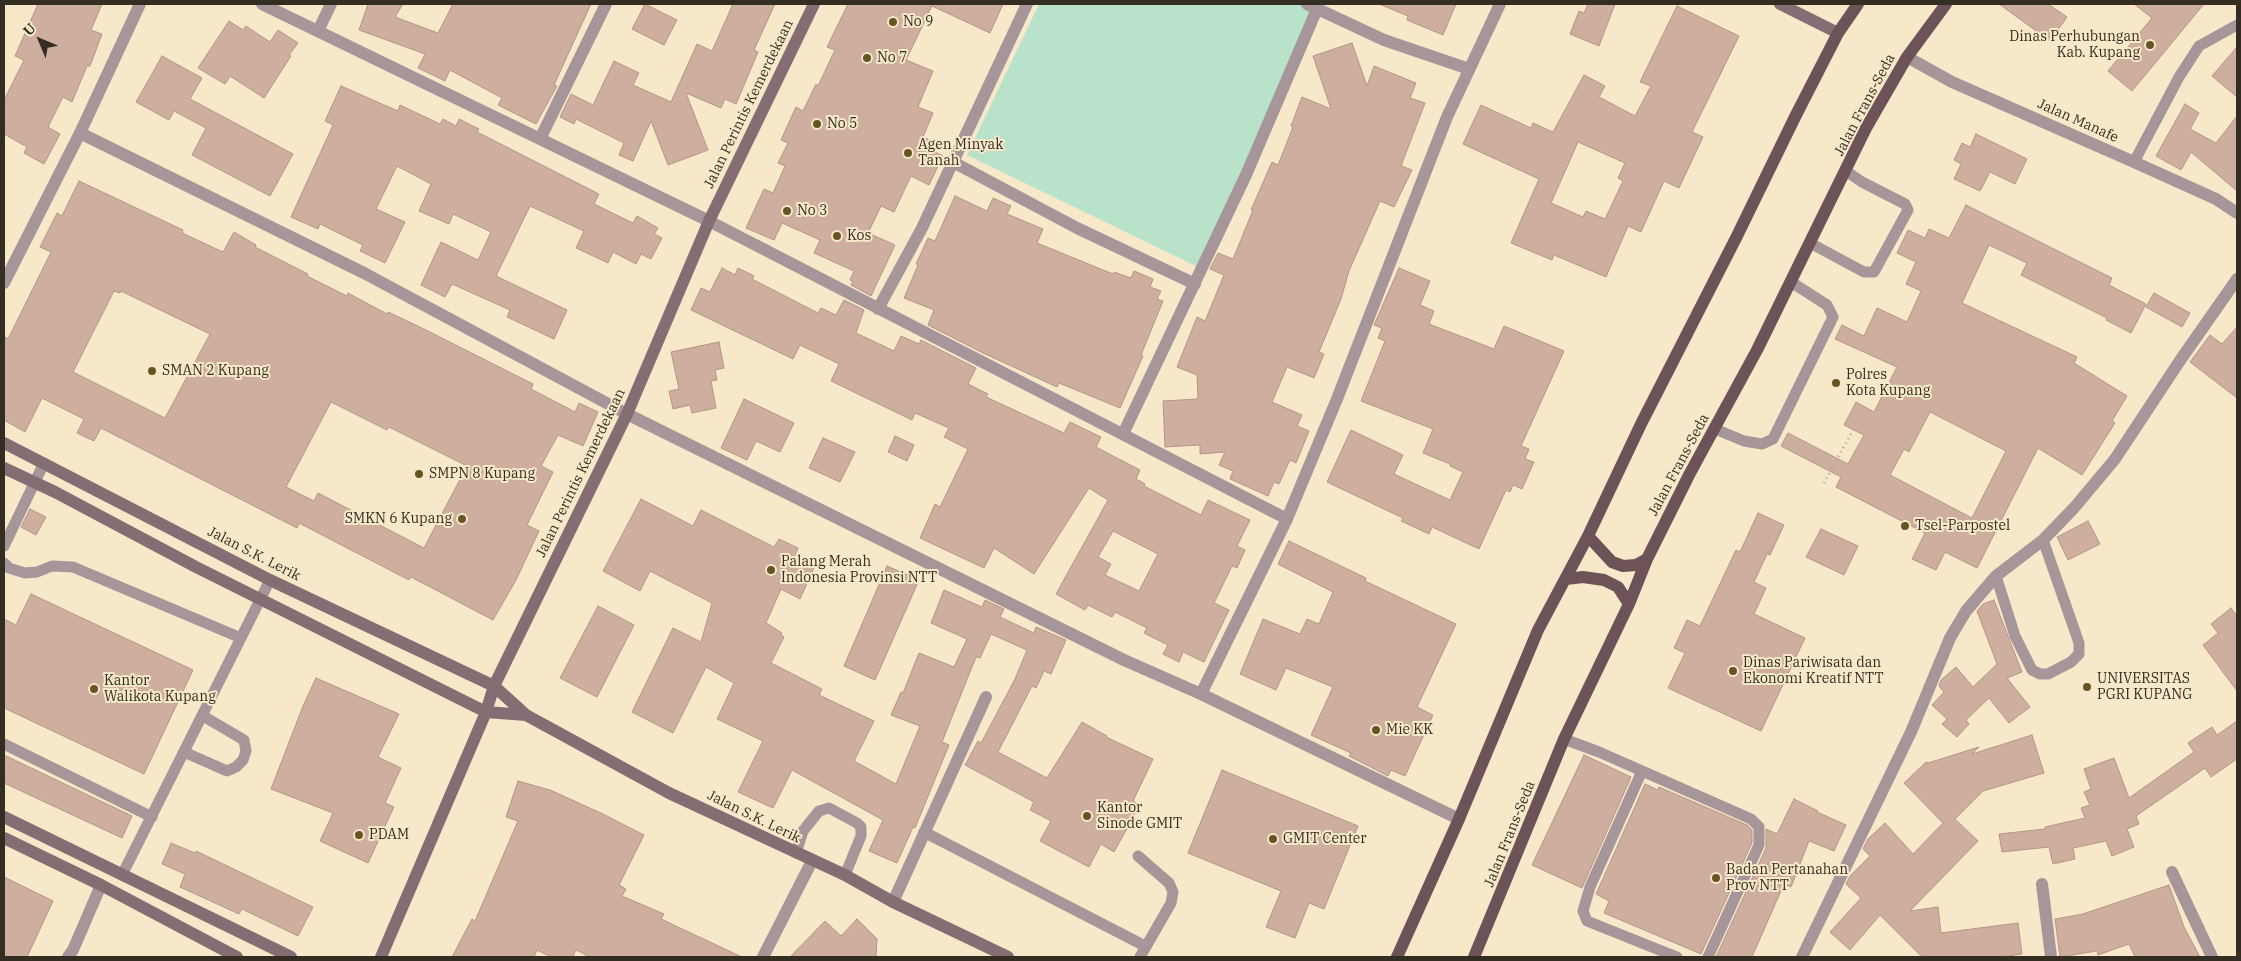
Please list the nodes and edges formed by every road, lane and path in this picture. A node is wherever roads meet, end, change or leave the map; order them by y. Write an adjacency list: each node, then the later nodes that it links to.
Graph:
1 (140, 4): 17 (street)
2 (262, 4): 13 (street)
3 (331, 4): 13 (street)
4 (606, 4): 18 (street)
5 (814, 4): 23 (main road, Jalan Perintis Kemerdekaan)
6 (1027, 4): 19 (street)
7 (1500, 4): 16 (street)
8 (1780, 4): 14 (main road)
9 (1858, 4): 14 (main road)
10 (1946, 4): 15 (main road, Jalan Frans-Seda)
11 (1312, 6): 16 (street); 28 (street)
12 (2237, 25): 20 (lane)
13 (318, 31): 18 (street)
14 (1838, 33): 42 (main road)
15 (1907, 57): 20 (street, Jalan Manafe); 21 (main road, Jalan Frans-Seda)
16 (1469, 69): 40 (street)
17 (80, 133): 27 (street); 30 (street)
18 (540, 139): 23 (street)
19 (953, 162): 28 (street); 29 (street)
20 (2134, 162): 22 (street, Jalan Manafe)
21 (1846, 171): 24 (main road, Jalan Frans-Seda); 24 (lane)
22 (2237, 213)
23 (709, 221): 29 (street); 30 (main road, Jalan Perintis Kemerdekaan)
24 (1810, 243): 26 (main road, Jalan Frans-Seda)
25 (2237, 279): 43 (street)
26 (1791, 282): 31 (main road, Jalan Frans-Seda); 31 (lane)
27 (4, 283)
28 (1196, 284): 33 (street)
29 (878, 309): 33 (street)
30 (627, 414): 53 (main road, Jalan Perintis Kemerdekaan); 54 (street)
31 (1715, 430): 45 (main road, Jalan Frans-Seda)
32 (1853, 430): 38 (path)
33 (1123, 434): 40 (street)
34 (4, 443): 35 (main road, Jalan S.K. Lerik)
35 (44, 463): 37 (lane); 39 (main road, Jalan S.K. Lerik)
36 (4, 468): 37 (main road)
37 (34, 483): 41 (main road); 44 (lane)
38 (1824, 483)
39 (148, 517): 41 (main road); 49 (main road, Jalan S.K. Lerik)
40 (1287, 519): 54 (street)
41 (136, 535): 50 (main road)
42 (1588, 536): 45 (main road); 48 (main road)
43 (2043, 540): 47 (street); 47 (lane)
44 (4, 546)
45 (1646, 559): 51 (main road, Jalan Frans-Seda)
46 (4, 563): 52 (lane)
47 (1996, 576): 89 (street)
48 (1566, 579): 51 (main road); 65 (main road)
49 (270, 580): 50 (lane); 53 (main road, Jalan S.K. Lerik)
50 (261, 599): 52 (lane); 56 (main road)
51 (1629, 604): 59 (main road, Jalan Frans-Seda)
52 (241, 638): 58 (lane)
53 (494, 686): 56 (main road, Jalan Perintis Kemerdekaan); 57 (main road, Jalan S.K. Lerik)
54 (1201, 694): 65 (street)
55 (986, 697): 66 (street)
56 (486, 712): 57 (main road, Jalan S.K. Lerik); 81 (main road, Jalan Perintis Kemerdekaan)
57 (526, 715): 68 (main road, Jalan S.K. Lerik)
58 (203, 716): 61 (lane); 61 (lane)
59 (1564, 739): 62 (lane); 86 (main road, Jalan Frans-Seda)
60 (4, 744): 64 (lane)
61 (184, 752): 64 (lane)
62 (1642, 771): 87 (lane); 88 (lane)
63 (4, 817): 72 (main road)
64 (152, 818): 72 (lane)
65 (1459, 819): 85 (main road)
66 (924, 832): 76 (street); 77 (lane)
67 (4, 838): 75 (main road)
68 (796, 853): 70 (main road, Jalan S.K. Lerik); 73 (lane)
69 (1138, 856): 77 (lane)
70 (812, 861): 73 (main road, Jalan S.K. Lerik); 82 (street)
71 (2172, 872): 91 (street)
72 (122, 875): 80 (main road)
73 (845, 875): 76 (main road, Jalan S.K. Lerik)
74 (2042, 884): 90 (street)
75 (101, 885): 78 (street); 79 (main road)
76 (893, 902): 83 (main road, Jalan S.K. Lerik)
77 (1145, 946): 84 (lane)
78 (68, 957)
79 (238, 957)
80 (291, 957)
81 (381, 957)
82 (763, 957)
83 (1008, 957)
84 (1140, 957)
85 (1397, 957)
86 (1474, 957)
87 (1677, 957)
88 (1708, 957)
89 (1802, 957)
90 (2051, 957)
91 (2212, 957)

